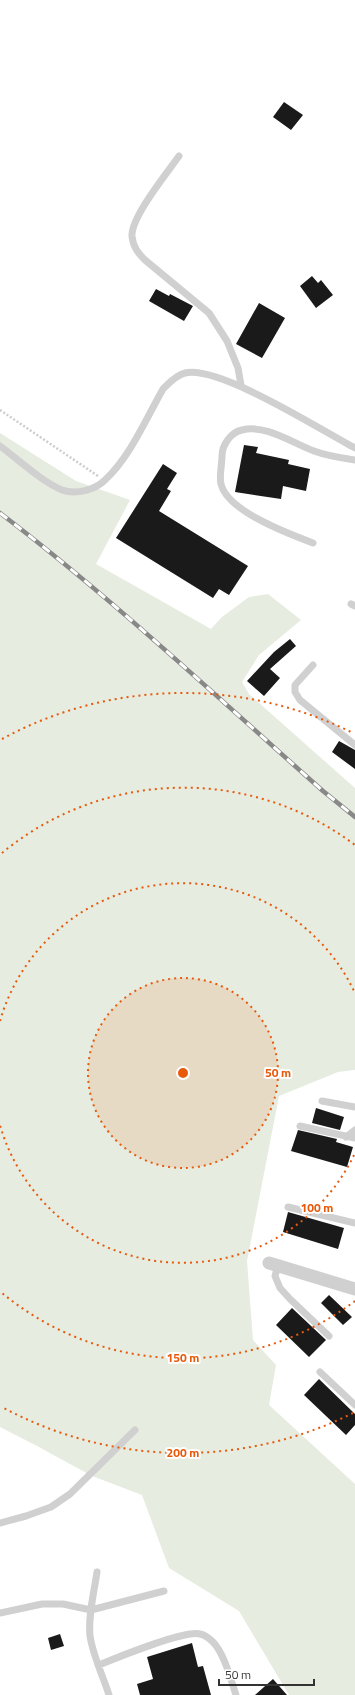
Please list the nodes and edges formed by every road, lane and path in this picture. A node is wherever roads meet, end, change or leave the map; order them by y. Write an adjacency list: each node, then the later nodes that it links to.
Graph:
1 (179, 156): 2 (lane)
2 (241, 385): 5 (lane); 7 (lane)
3 (0, 410): 7 (path)
4 (0, 446): 7 (lane)
5 (355, 448)
6 (355, 460): 8 (lane)
7 (105, 480)
8 (313, 543)
9 (313, 665): 10 (lane)
10 (355, 745)
11 (322, 1101): 12 (lane)
12 (355, 1107)
13 (300, 1126): 15 (lane)
14 (355, 1130): 15 (lane)
15 (346, 1137): 16 (lane)
16 (355, 1138)
17 (288, 1207): 18 (lane)
18 (355, 1222)
19 (273, 1264): 20 (street); 21 (lane)
20 (355, 1289)
21 (329, 1336)
22 (320, 1372): 23 (lane)
23 (355, 1405)
24 (134, 1430): 25 (lane)
25 (0, 1523)
26 (97, 1572): 28 (lane)
27 (164, 1591): 28 (lane)
28 (91, 1610): 29 (lane); 30 (lane)
29 (0, 1613)
30 (98, 1665): 31 (lane); 32 (lane)
31 (110, 1695)
32 (236, 1695)

